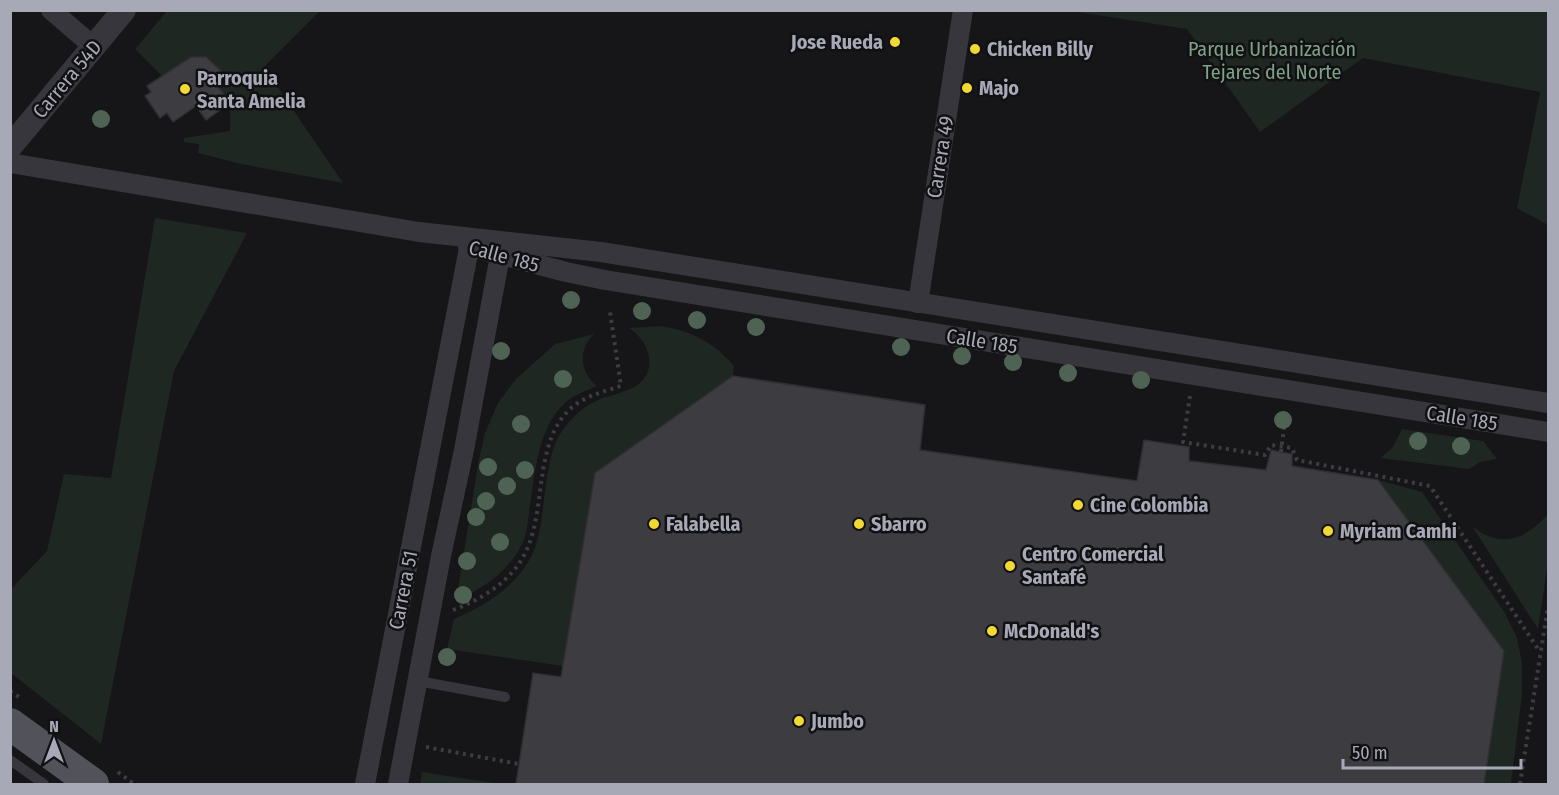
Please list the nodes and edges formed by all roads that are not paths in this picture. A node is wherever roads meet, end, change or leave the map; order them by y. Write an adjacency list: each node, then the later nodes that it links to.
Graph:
1 (51, 10): 4 (street)
2 (124, 10): 4 (street, Carrera 54D)
3 (963, 10): 9 (street, Carrera 49)
4 (94, 47): 5 (street, Carrera 54D)
5 (10, 147)
6 (10, 163): 7 (street, Calle 185)
7 (471, 242): 8 (street, Calle 185); 10 (street, Carrera 51)
8 (502, 249): 9 (street, Calle 185); 12 (street, Carrera 51); 13 (street, Calle 185)
9 (918, 303): 11 (street, Calle 185)
10 (442, 396): 12 (street); 20 (street, Carrera 51)
11 (1548, 403)
12 (472, 407): 14 (street, Carrera 51)
13 (1548, 432)
14 (418, 681): 15 (lane); 21 (street, Carrera 51)
15 (506, 697)
16 (10, 724): 19 (main road)
17 (10, 760): 18 (lane)
18 (44, 784)
19 (93, 784)
20 (365, 784)
21 (398, 784)

